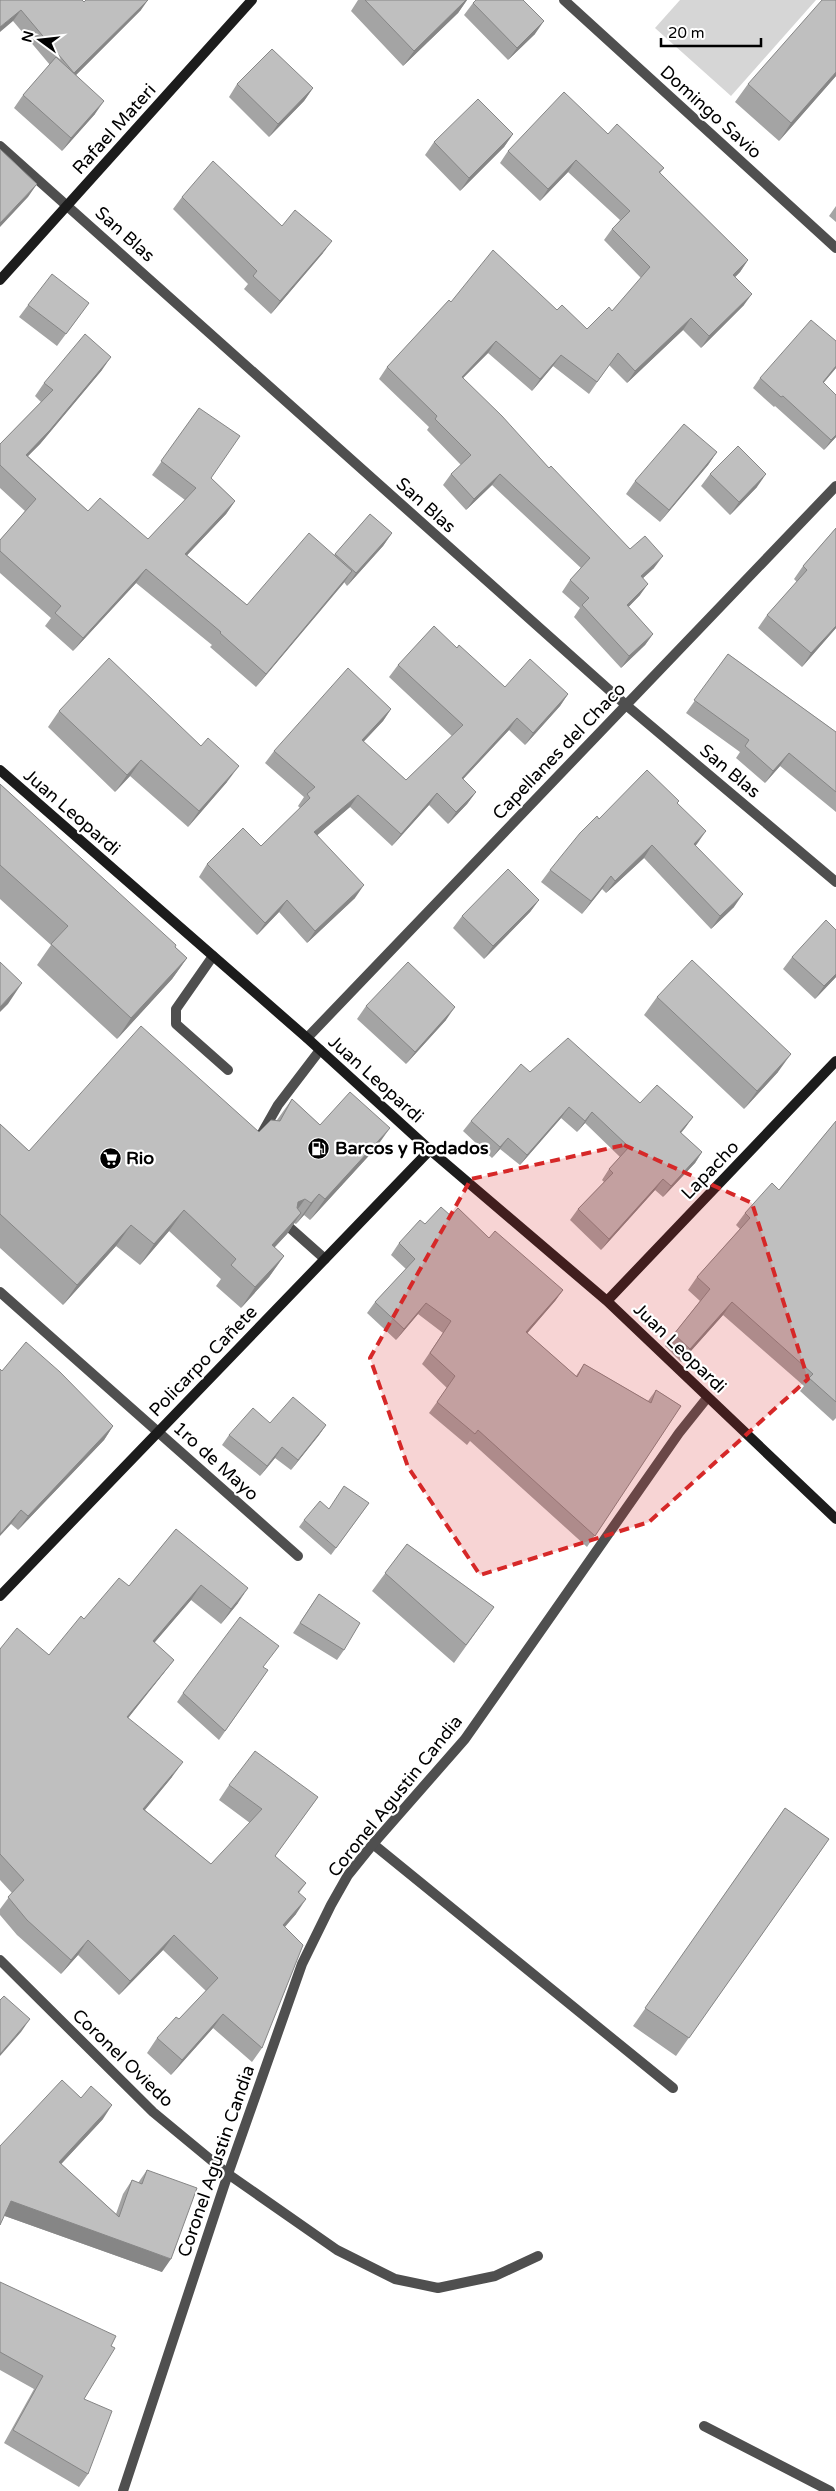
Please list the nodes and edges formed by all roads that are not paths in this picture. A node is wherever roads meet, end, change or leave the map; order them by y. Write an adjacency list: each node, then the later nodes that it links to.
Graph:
1 (252, 0): 4 (main road, Rafael Materi)
2 (564, 0): 5 (street, Domingo Savio)
3 (0, 146): 4 (street, San Blas)
4 (67, 205): 6 (main road, Rafael Materi); 8 (street, San Blas)
5 (836, 248)
6 (0, 280)
7 (836, 486): 8 (street, Capellanes del Chaco)
8 (626, 705): 10 (street, San Blas); 12 (street, Capellanes del Chaco)
9 (0, 770): 11 (main road, Juan Leopardi)
10 (836, 882)
11 (212, 956): 12 (main road, Juan Leopardi); 15 (street)
12 (307, 1038): 13 (main road, Juan Leopardi)
13 (320, 1050): 16 (street); 17 (main road, Juan Leopardi)
14 (836, 1061): 21 (main road, Lapacho)
15 (228, 1070)
16 (260, 1136)
17 (430, 1150): 19 (main road, Policarpo Cañete); 21 (main road, Juan Leopardi)
18 (289, 1227): 19 (street)
19 (325, 1259): 23 (main road, Policarpo Cañete)
20 (0, 1292): 23 (street, 1ro de Mayo)
21 (607, 1301): 22 (main road, Juan Leopardi)
22 (707, 1398): 24 (main road, Juan Leopardi); 27 (street, Coronel Agustin Candia)
23 (158, 1430): 25 (street, 1ro de Mayo); 26 (main road, Policarpo Cañete)
24 (836, 1519)
25 (298, 1556)
26 (0, 1596)
27 (373, 1844): 29 (street); 30 (street, Coronel Agustin Candia)
28 (0, 1960): 30 (street, Coronel Oviedo)
29 (673, 2088)
30 (228, 2174): 31 (street, Coronel Oviedo); 33 (street, Coronel Agustin Candia)
31 (538, 2256)
32 (704, 2426): 34 (street)
33 (123, 2491)
34 (830, 2491)

